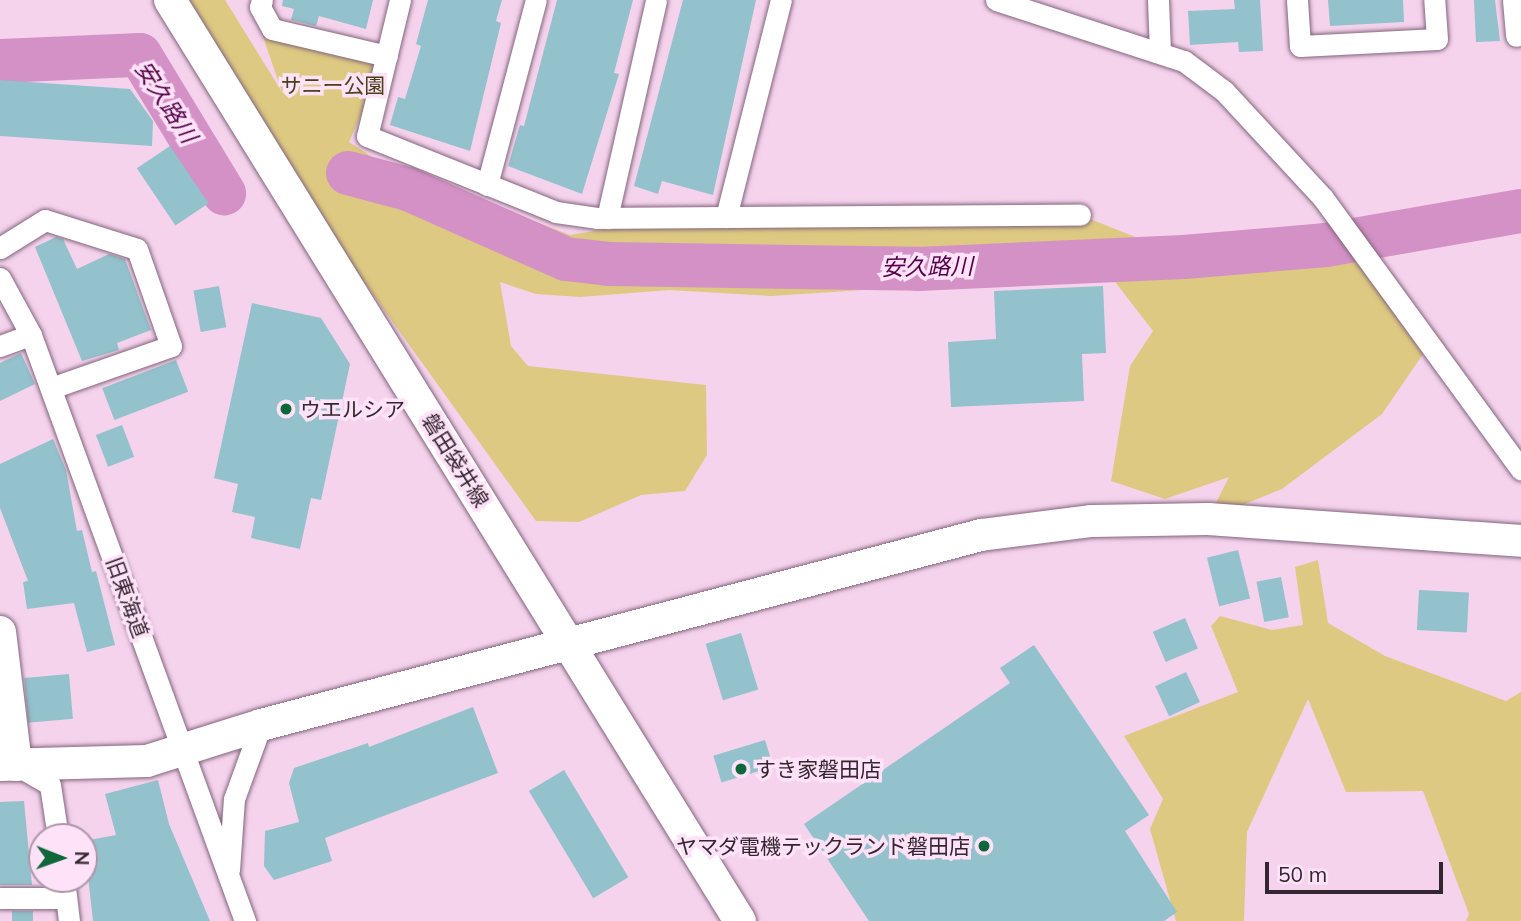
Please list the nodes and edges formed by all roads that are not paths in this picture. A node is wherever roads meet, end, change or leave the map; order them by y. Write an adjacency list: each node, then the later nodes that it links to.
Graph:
1 (170, 0): 28 (street, 磐田袋井線)
2 (262, 0): 15 (street)
3 (400, 0): 15 (street)
4 (536, 0): 16 (street)
5 (656, 0): 19 (street)
6 (781, 0): 18 (street)
7 (996, 0): 12 (street)
8 (1158, 0): 14 (street)
9 (1297, 0): 10 (street)
10 (1434, 0)
11 (1513, 0): 13 (street)
12 (1026, 4): 14 (street)
13 (1516, 36)
14 (1160, 52): 25 (street)
15 (387, 56): 16 (street)
16 (487, 185): 19 (street)
17 (1080, 215): 18 (street)
18 (726, 217): 19 (street)
19 (607, 218)
20 (0, 248): 24 (street)
21 (0, 278): 22 (street, 旧東海道)
22 (31, 335): 23 (street); 24 (street, 旧東海道)
23 (0, 346)
24 (51, 388): 30 (street, 旧東海道)
25 (1521, 470)
26 (1521, 541): 28 (street)
27 (0, 632): 31 (street)
28 (569, 642): 29 (street); 39 (street, 磐田袋井線)
29 (261, 725): 30 (street); 33 (street)
30 (185, 749): 31 (street); 33 (street, 旧東海道)
31 (8, 765): 32 (street)
32 (56, 823)
33 (228, 882): 38 (street, 旧東海道)
34 (32, 893): 36 (street)
35 (66, 893): 37 (street)
36 (0, 898)
37 (69, 921)
38 (245, 921)
39 (740, 921)

